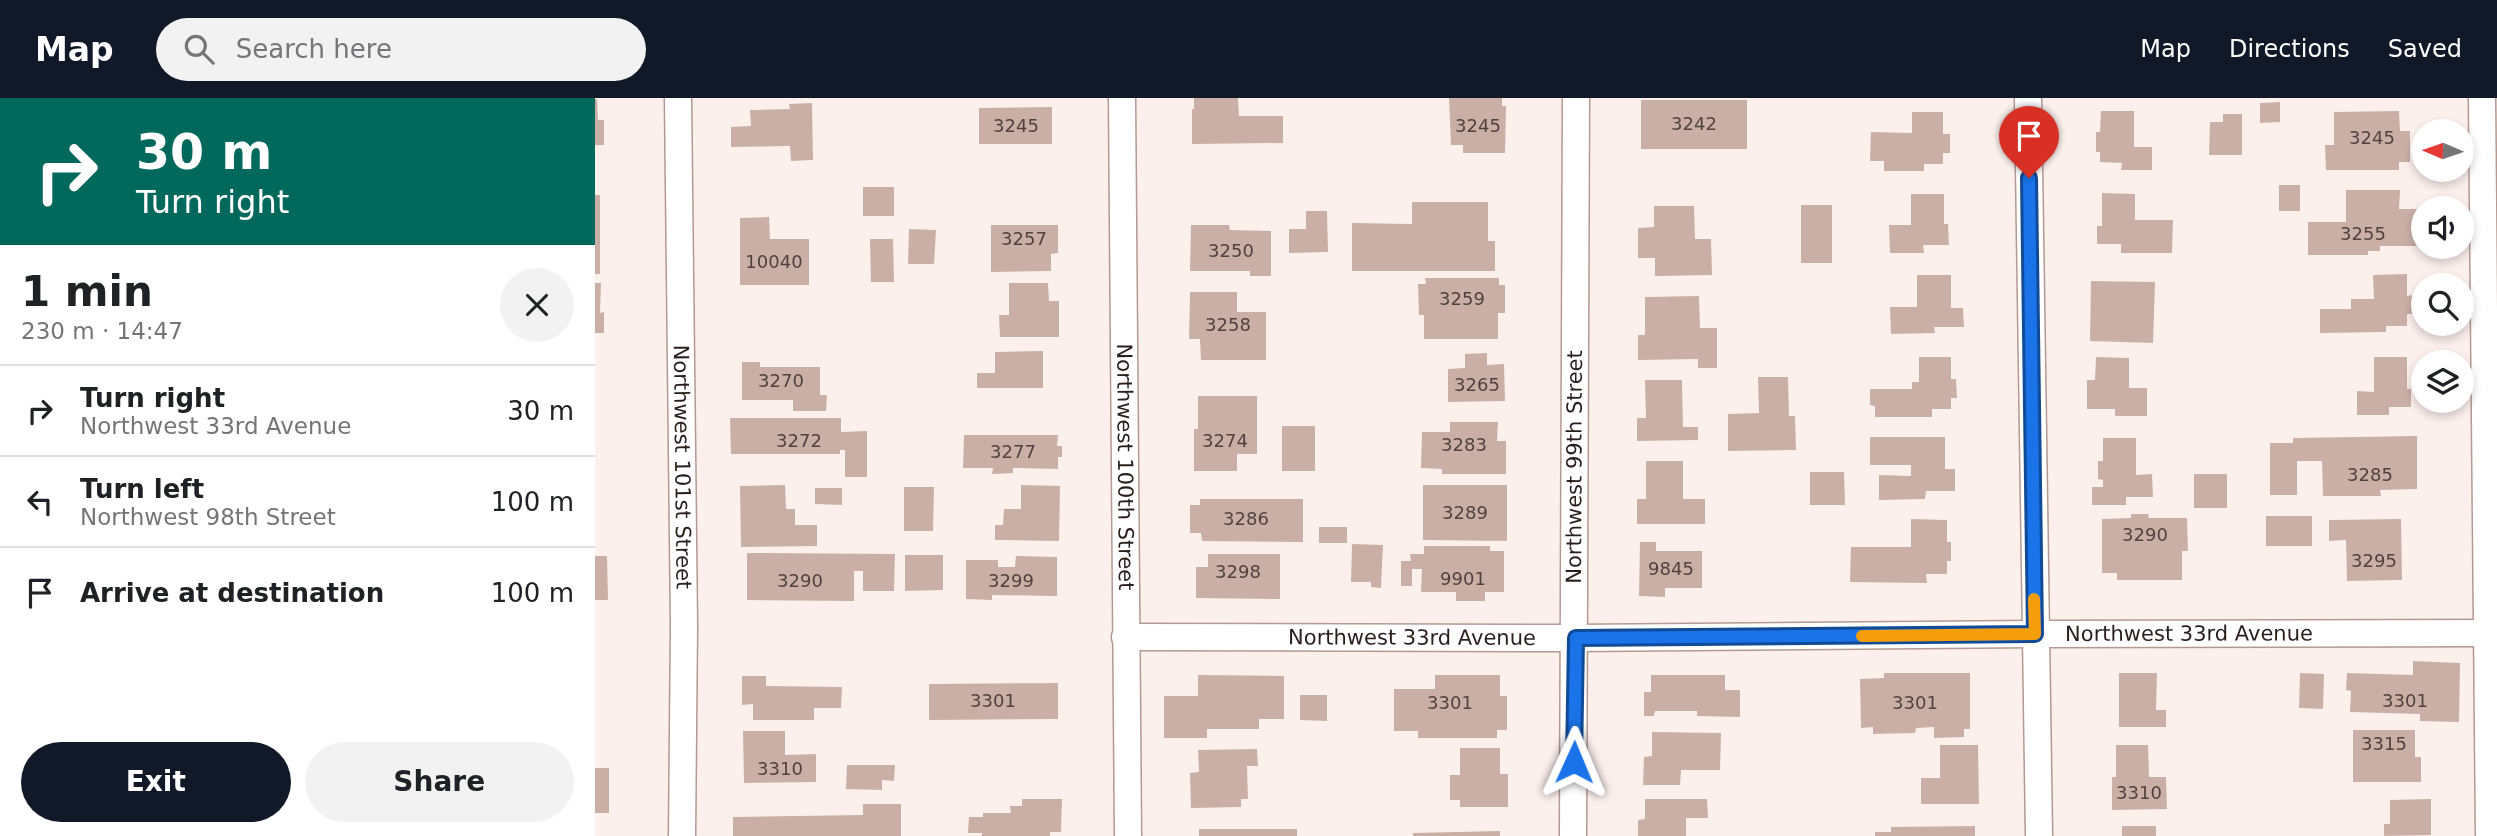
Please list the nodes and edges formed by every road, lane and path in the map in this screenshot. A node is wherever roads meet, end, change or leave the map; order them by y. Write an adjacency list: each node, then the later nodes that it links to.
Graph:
1 (678, 98): 10 (street, Northwest 101st Street)
2 (1122, 98): 8 (street, Northwest 100th Street)
3 (1576, 98): 9 (street, Northwest 99th Street)
4 (2028, 98): 7 (street)
5 (2482, 98): 6 (street)
6 (2492, 633): 7 (street, Northwest 33rd Avenue); 14 (street)
7 (2035, 634): 9 (street, Northwest 33rd Avenue); 13 (street)
8 (1125, 636): 9 (street, Northwest 33rd Avenue); 11 (street, Northwest 100th Street)
9 (1576, 638): 12 (street, Northwest 99th Street)
10 (682, 836)
11 (1128, 836)
12 (1573, 836)
13 (2039, 836)
14 (2489, 836)

